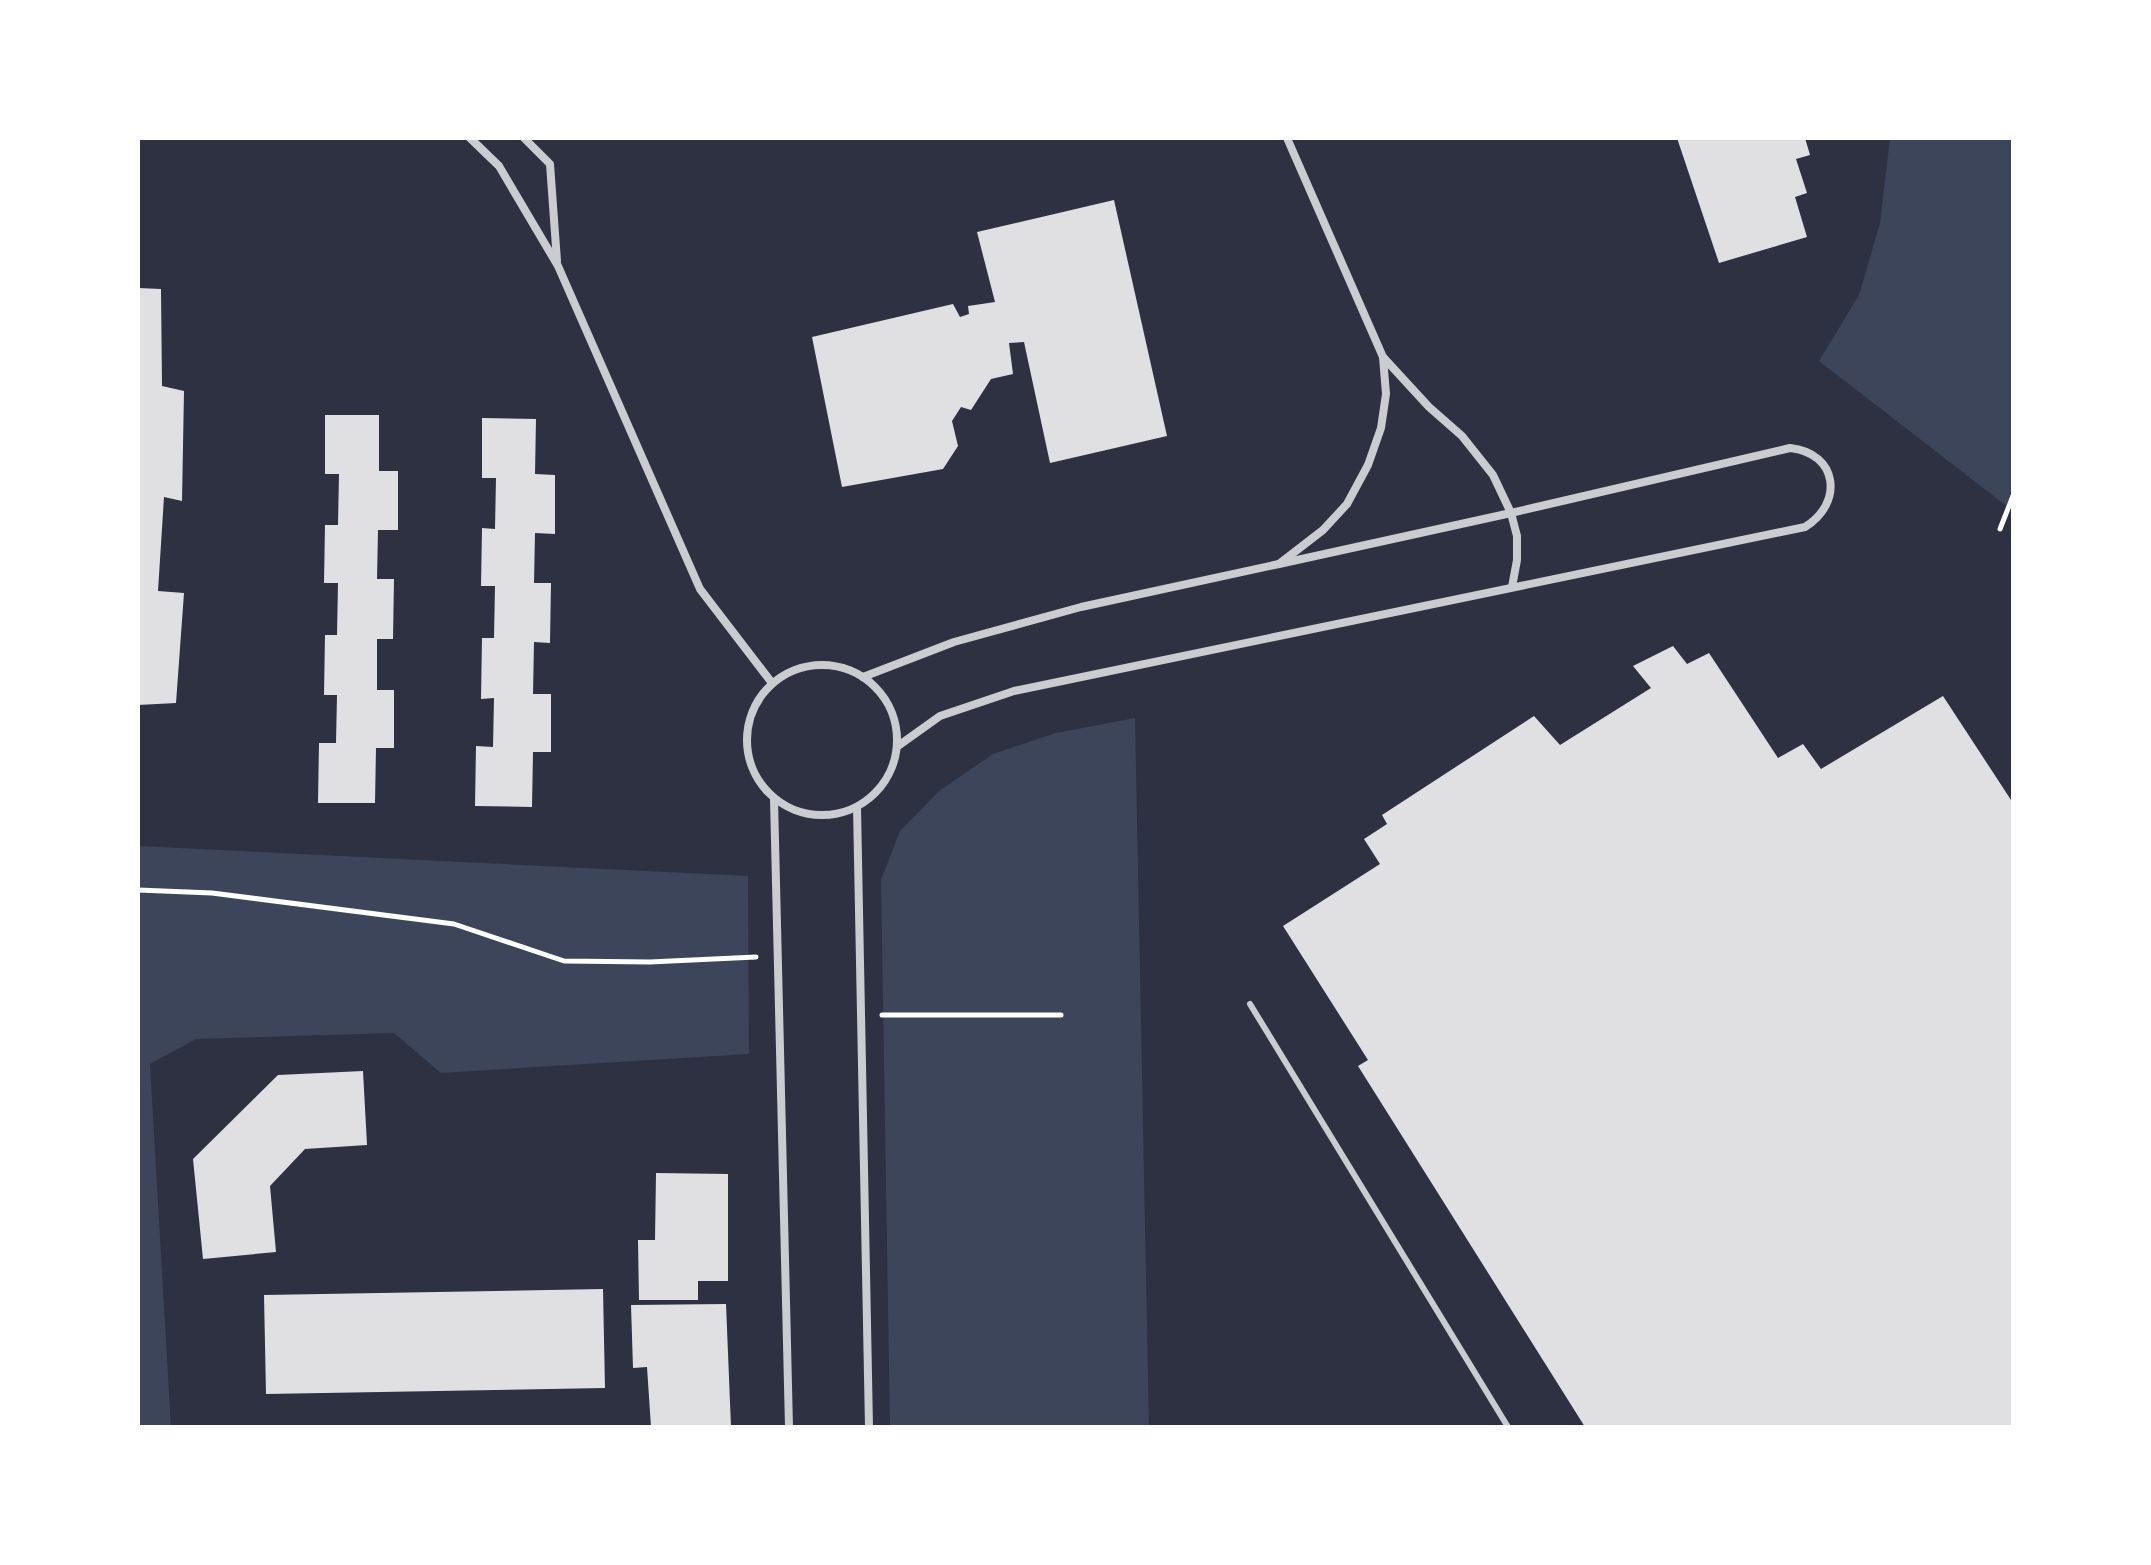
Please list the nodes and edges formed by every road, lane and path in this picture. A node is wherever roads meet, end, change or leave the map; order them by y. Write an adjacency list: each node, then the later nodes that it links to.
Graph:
1 (470, 138): 4 (street)
2 (524, 138): 4 (street)
3 (1287, 138): 5 (street)
4 (558, 266): 12 (street)
5 (1383, 357): 7 (street); 9 (street)
6 (2013, 496): 8 (path)
7 (1511, 513): 9 (street); 10 (street); 10 (street)
8 (2000, 529)
9 (1279, 564): 11 (street)
10 (1512, 587): 13 (street)
11 (863, 677): 12 (street); 13 (street)
12 (772, 683): 14 (street)
13 (898, 746): 15 (street)
14 (774, 799): 15 (street); 17 (street)
15 (857, 807): 19 (street)
16 (138, 890): 17 (path)
17 (777, 956): 21 (street)
18 (1250, 1004): 23 (lane)
19 (861, 1015): 20 (path); 22 (street)
20 (1061, 1015)
21 (789, 1427)
22 (869, 1427)
23 (1508, 1427)

